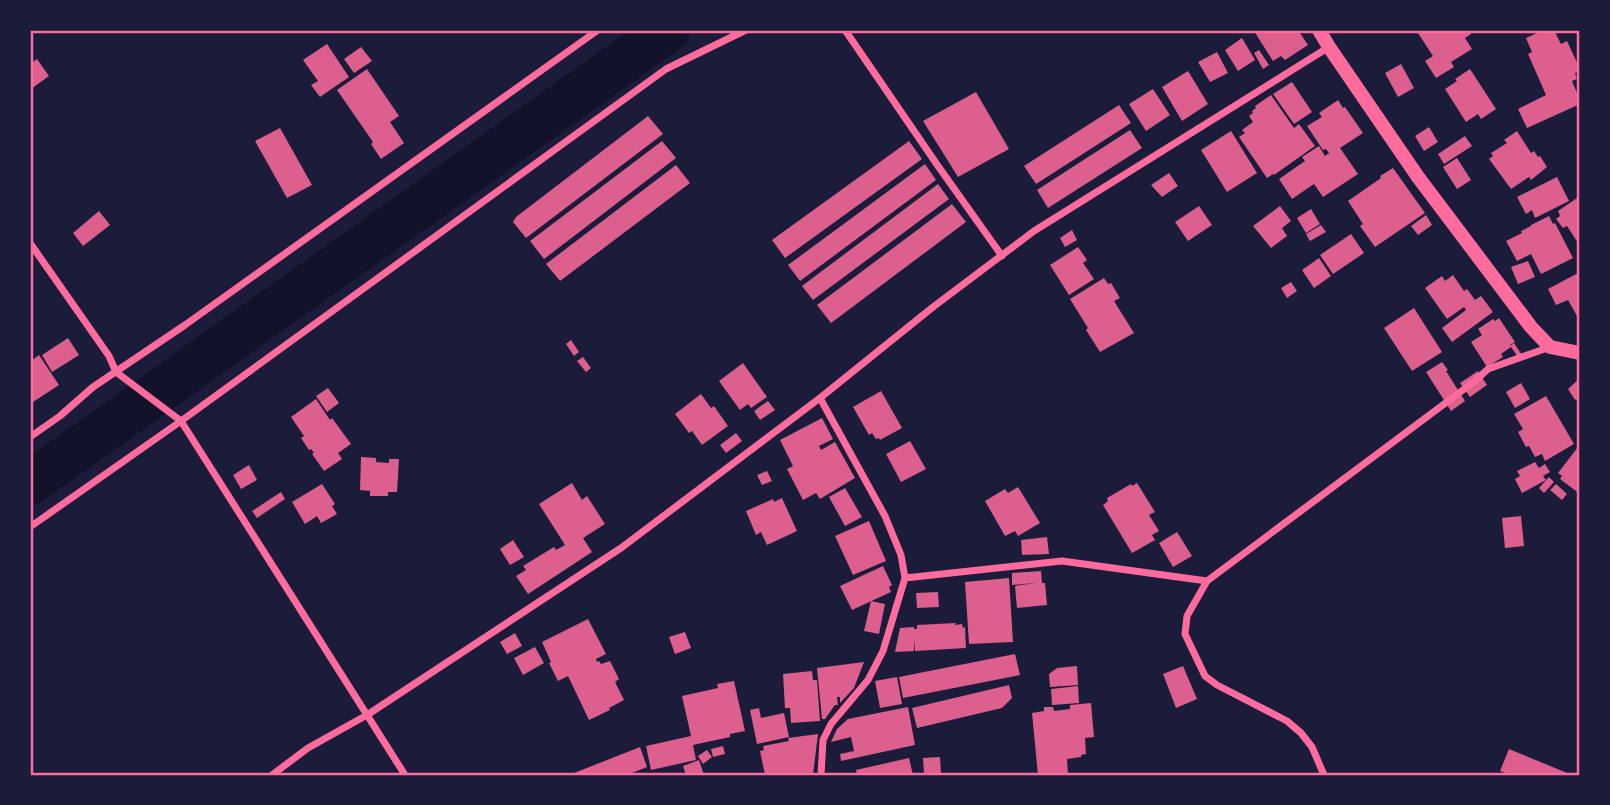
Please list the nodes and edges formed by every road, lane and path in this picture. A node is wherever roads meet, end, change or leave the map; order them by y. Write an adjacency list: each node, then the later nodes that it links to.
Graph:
1 (598, 30): 10 (street)
2 (746, 30): 12 (street)
3 (845, 30): 7 (street)
4 (1319, 30): 5 (main road)
5 (1329, 47): 7 (street); 8 (main road)
6 (30, 243): 10 (street)
7 (1002, 256): 11 (street)
8 (1550, 347): 9 (main road); 16 (street)
9 (1580, 353)
10 (116, 372): 12 (street); 13 (street)
11 (820, 398): 15 (street); 17 (street)
12 (181, 421): 14 (street); 17 (street)
13 (30, 437)
14 (30, 527)
15 (905, 578): 16 (street); 20 (street)
16 (1207, 580): 21 (street)
17 (367, 715): 18 (street); 19 (street)
18 (272, 775)
19 (405, 775)
20 (821, 775)
21 (1324, 775)

